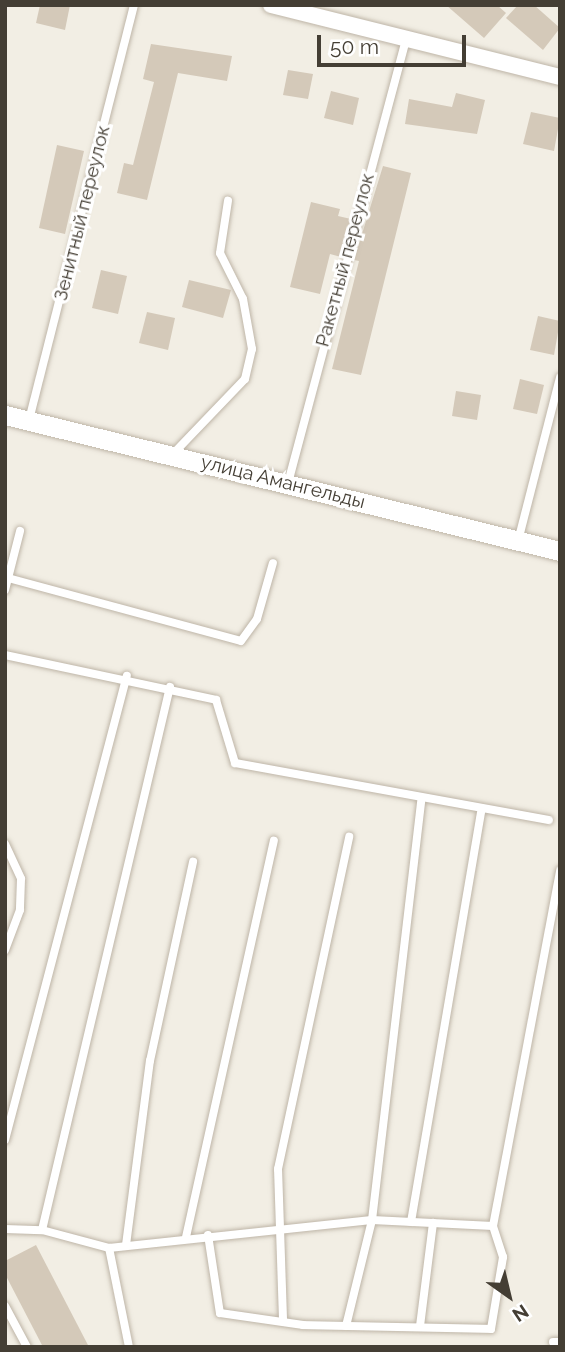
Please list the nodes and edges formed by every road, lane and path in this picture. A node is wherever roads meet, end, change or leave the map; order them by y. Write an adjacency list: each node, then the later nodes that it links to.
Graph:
1 (134, 5): 8 (lane, Зенитный переулок)
2 (271, 5): 3 (street)
3 (406, 38): 4 (street); 10 (lane, Ракетный переулок)
4 (560, 77)
5 (228, 201): 9 (lane)
6 (560, 377): 12 (lane)
7 (5, 415): 8 (street, улица Амангельды)
8 (29, 420): 9 (street, улица Амангельды)
9 (172, 455): 10 (street, улица Амангельды)
10 (288, 483): 12 (street, улица Амангельды)
11 (20, 531): 15 (lane)
12 (518, 541): 13 (street, улица Амангельды)
13 (560, 551)
14 (273, 563): 15 (lane)
15 (8, 579): 16 (lane)
16 (5, 590)
17 (5, 655): 18 (lane)
18 (127, 677): 19 (lane); 29 (lane)
19 (170, 687): 20 (lane); 36 (lane)
20 (421, 800): 21 (lane); 30 (lane)
21 (481, 812): 22 (lane); 31 (lane)
22 (549, 820)
23 (349, 838): 34 (lane)
24 (274, 841): 38 (lane)
25 (5, 844): 28 (lane)
26 (193, 862): 39 (lane)
27 (560, 870): 33 (lane)
28 (5, 950)
29 (5, 1140)
30 (372, 1220): 31 (lane); 34 (lane); 43 (lane)
31 (411, 1222): 32 (lane)
32 (433, 1223): 33 (lane); 44 (lane)
33 (493, 1226): 44 (lane)
34 (284, 1228): 37 (lane); 42 (lane)
35 (5, 1229): 36 (lane)
36 (42, 1230): 40 (lane)
37 (208, 1235): 38 (lane); 42 (lane)
38 (186, 1237): 39 (lane)
39 (126, 1245): 40 (lane)
40 (109, 1248): 46 (lane)
41 (5, 1306): 45 (lane)
42 (283, 1319): 43 (lane)
43 (346, 1326): 44 (lane)
44 (420, 1326)
45 (27, 1347)
46 (129, 1347)

